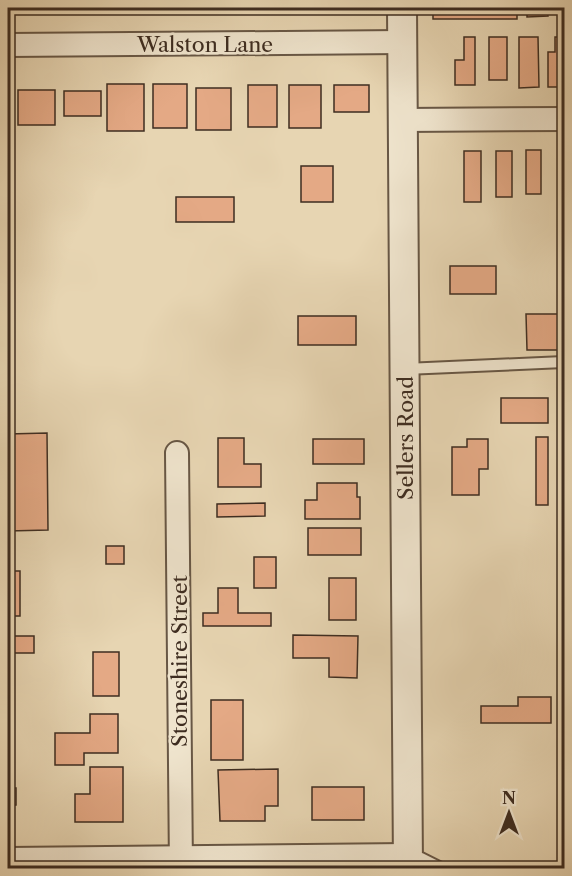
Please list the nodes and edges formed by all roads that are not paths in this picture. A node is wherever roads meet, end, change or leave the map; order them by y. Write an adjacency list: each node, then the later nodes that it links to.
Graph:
1 (402, 8): 2 (street, Sellers Road)
2 (402, 42): 3 (street, Walston Lane); 5 (street, Sellers Road)
3 (8, 45)
4 (564, 119): 5 (street)
5 (403, 120): 7 (street, Sellers Road)
6 (564, 362): 7 (lane)
7 (404, 369): 10 (street, Sellers Road)
8 (177, 453): 11 (street, Stoneshire Street)
9 (8, 859): 11 (street)
10 (407, 862): 11 (street); 12 (lane)
11 (181, 863)
12 (441, 868)

